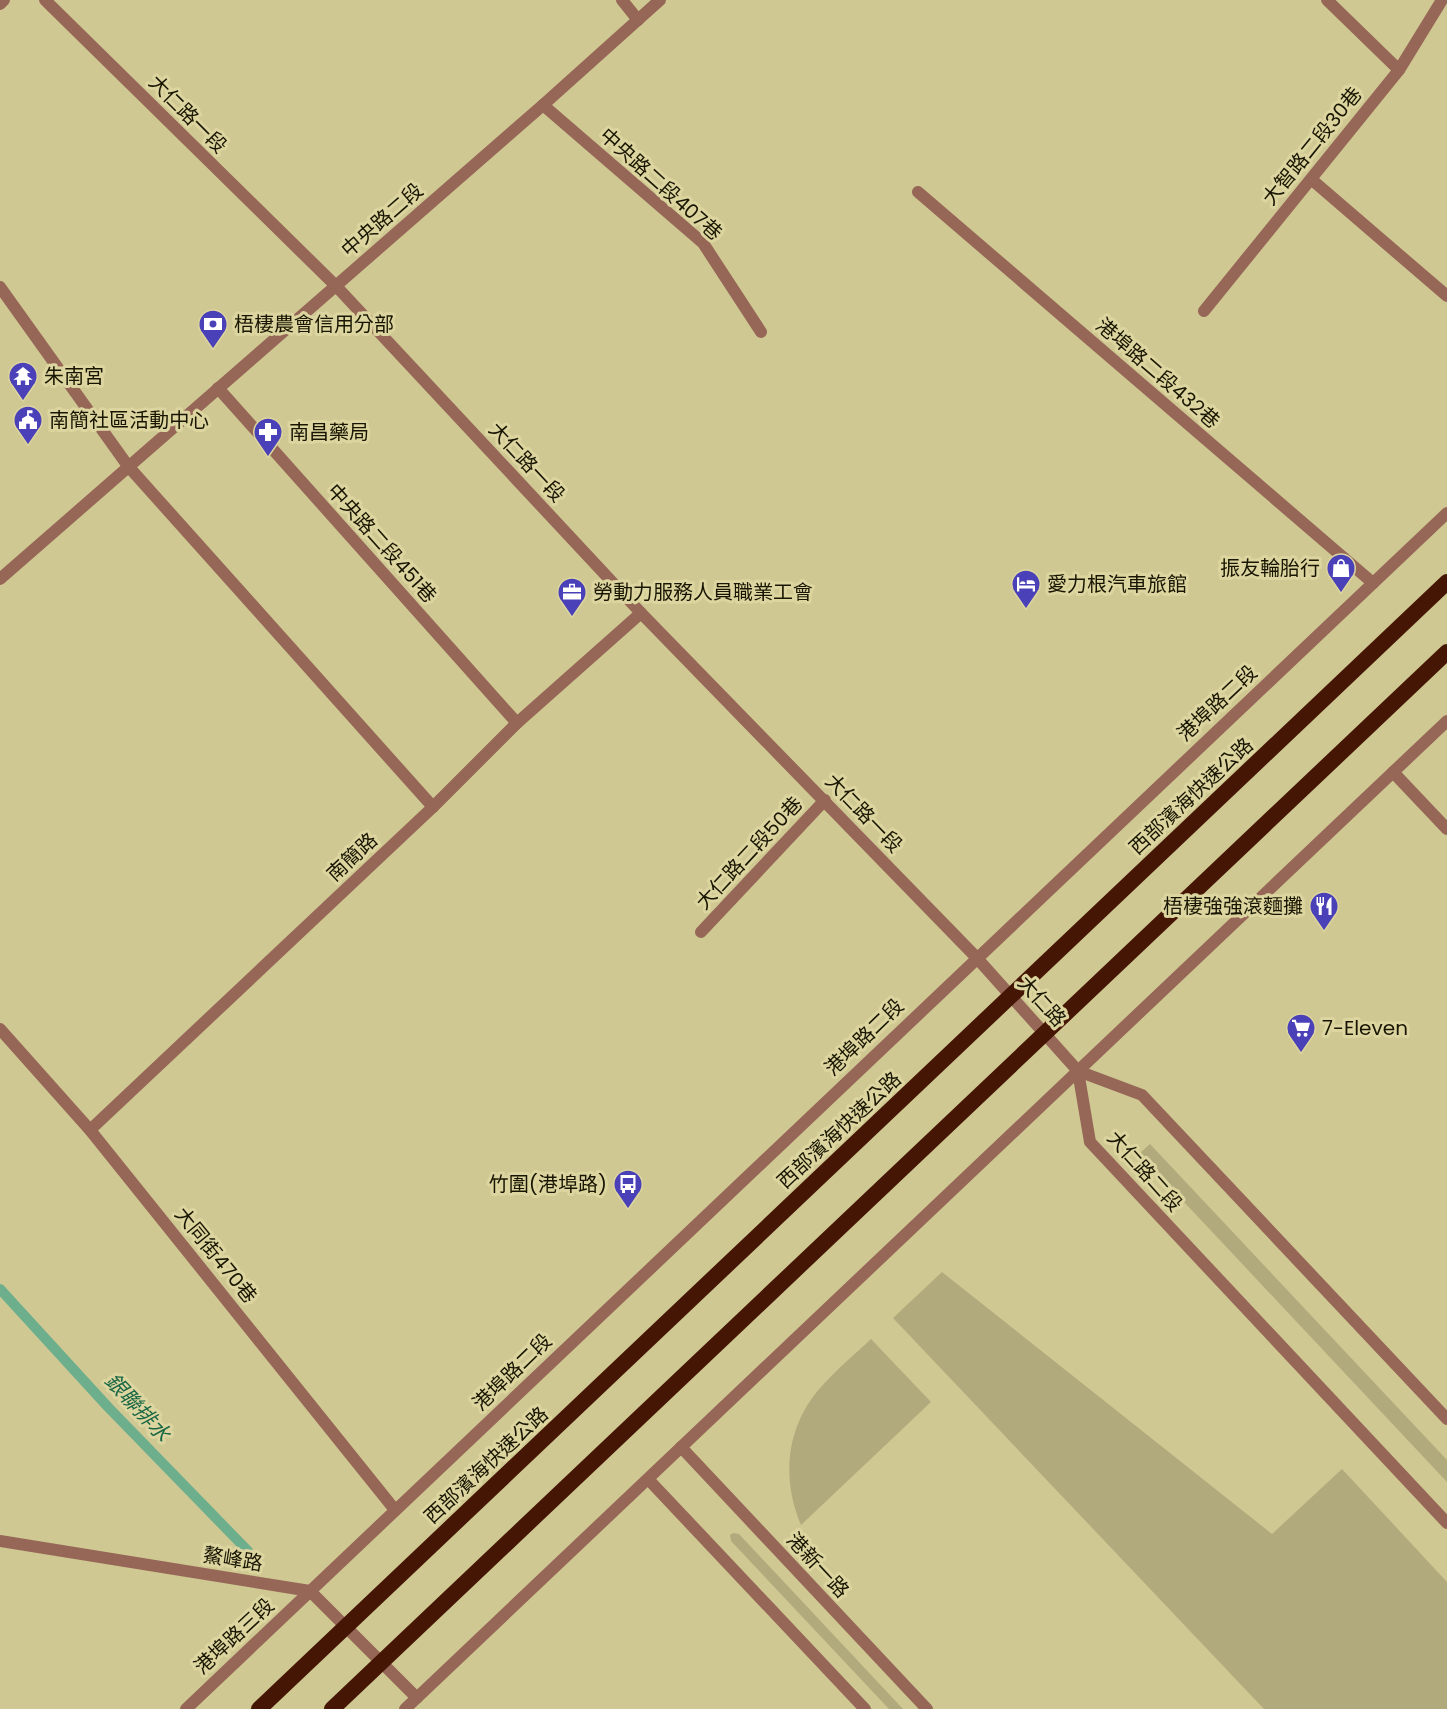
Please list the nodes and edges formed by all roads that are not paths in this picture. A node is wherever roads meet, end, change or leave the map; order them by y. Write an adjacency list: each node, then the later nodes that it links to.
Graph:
1 (4, 0): 6 (street)
2 (45, 0): 13 (street, 大仁路一段)
3 (622, 0): 8 (street)
4 (660, 0): 8 (street, 中央路二段)
5 (1327, 0): 9 (street)
6 (0, 4)
7 (1442, 6): 9 (street, 大智路二段30巷)
8 (638, 20): 10 (street, 中央路二段)
9 (1399, 70): 11 (street, 大智路二段30巷)
10 (543, 105): 13 (street, 中央路二段); 17 (street, 中央路二段407巷)
11 (1311, 180): 15 (street); 16 (street, 大智路二段30巷)
12 (918, 192): 23 (street, 港埠路二段432巷)
13 (336, 286): 18 (street, 中央路二段); 24 (street, 大仁路一段)
14 (0, 287): 19 (street)
15 (1447, 296)
16 (1204, 310)
17 (762, 332)
18 (218, 388): 19 (street, 中央路二段); 27 (street, 中央路二段451巷)
19 (128, 466): 21 (street, 中央路二段); 30 (street)
20 (1447, 513): 23 (street, 港埠路二段)
21 (0, 579)
22 (1447, 582): 46 (highway, 西部濱海快速公路, bridge)
23 (1373, 583): 33 (street, 港埠路二段)
24 (641, 613): 27 (street, 南簡路); 29 (street, 大仁路一段)
25 (1447, 652): 47 (highway, bridge)
26 (1447, 721): 28 (street)
27 (517, 723): 30 (street, 南簡路)
28 (1393, 771): 31 (street); 35 (street)
29 (825, 800): 32 (street, 大仁路二段50巷); 33 (street, 大仁路一段)
30 (433, 807): 36 (street, 南簡路)
31 (1447, 829)
32 (702, 932)
33 (976, 957): 35 (street, 大仁路); 40 (street, 港埠路二段)
34 (0, 1029): 36 (street, 大同街470巷)
35 (1078, 1071): 37 (street); 38 (street); 41 (street, 大仁路二段)
36 (90, 1130): 40 (street, 大同街470巷)
37 (1447, 1419)
38 (681, 1447): 39 (street); 50 (street, 港新一路)
39 (648, 1479): 44 (street); 49 (street)
40 (395, 1510): 43 (street, 港埠路二段)
41 (1447, 1523)
42 (0, 1540): 43 (street, 鰲峰路)
43 (310, 1591): 44 (street); 45 (street, 港埠路三段)
44 (417, 1698): 48 (street)
45 (186, 1709)
46 (259, 1709)
47 (332, 1709)
48 (405, 1709)
49 (865, 1709)
50 (927, 1709)

